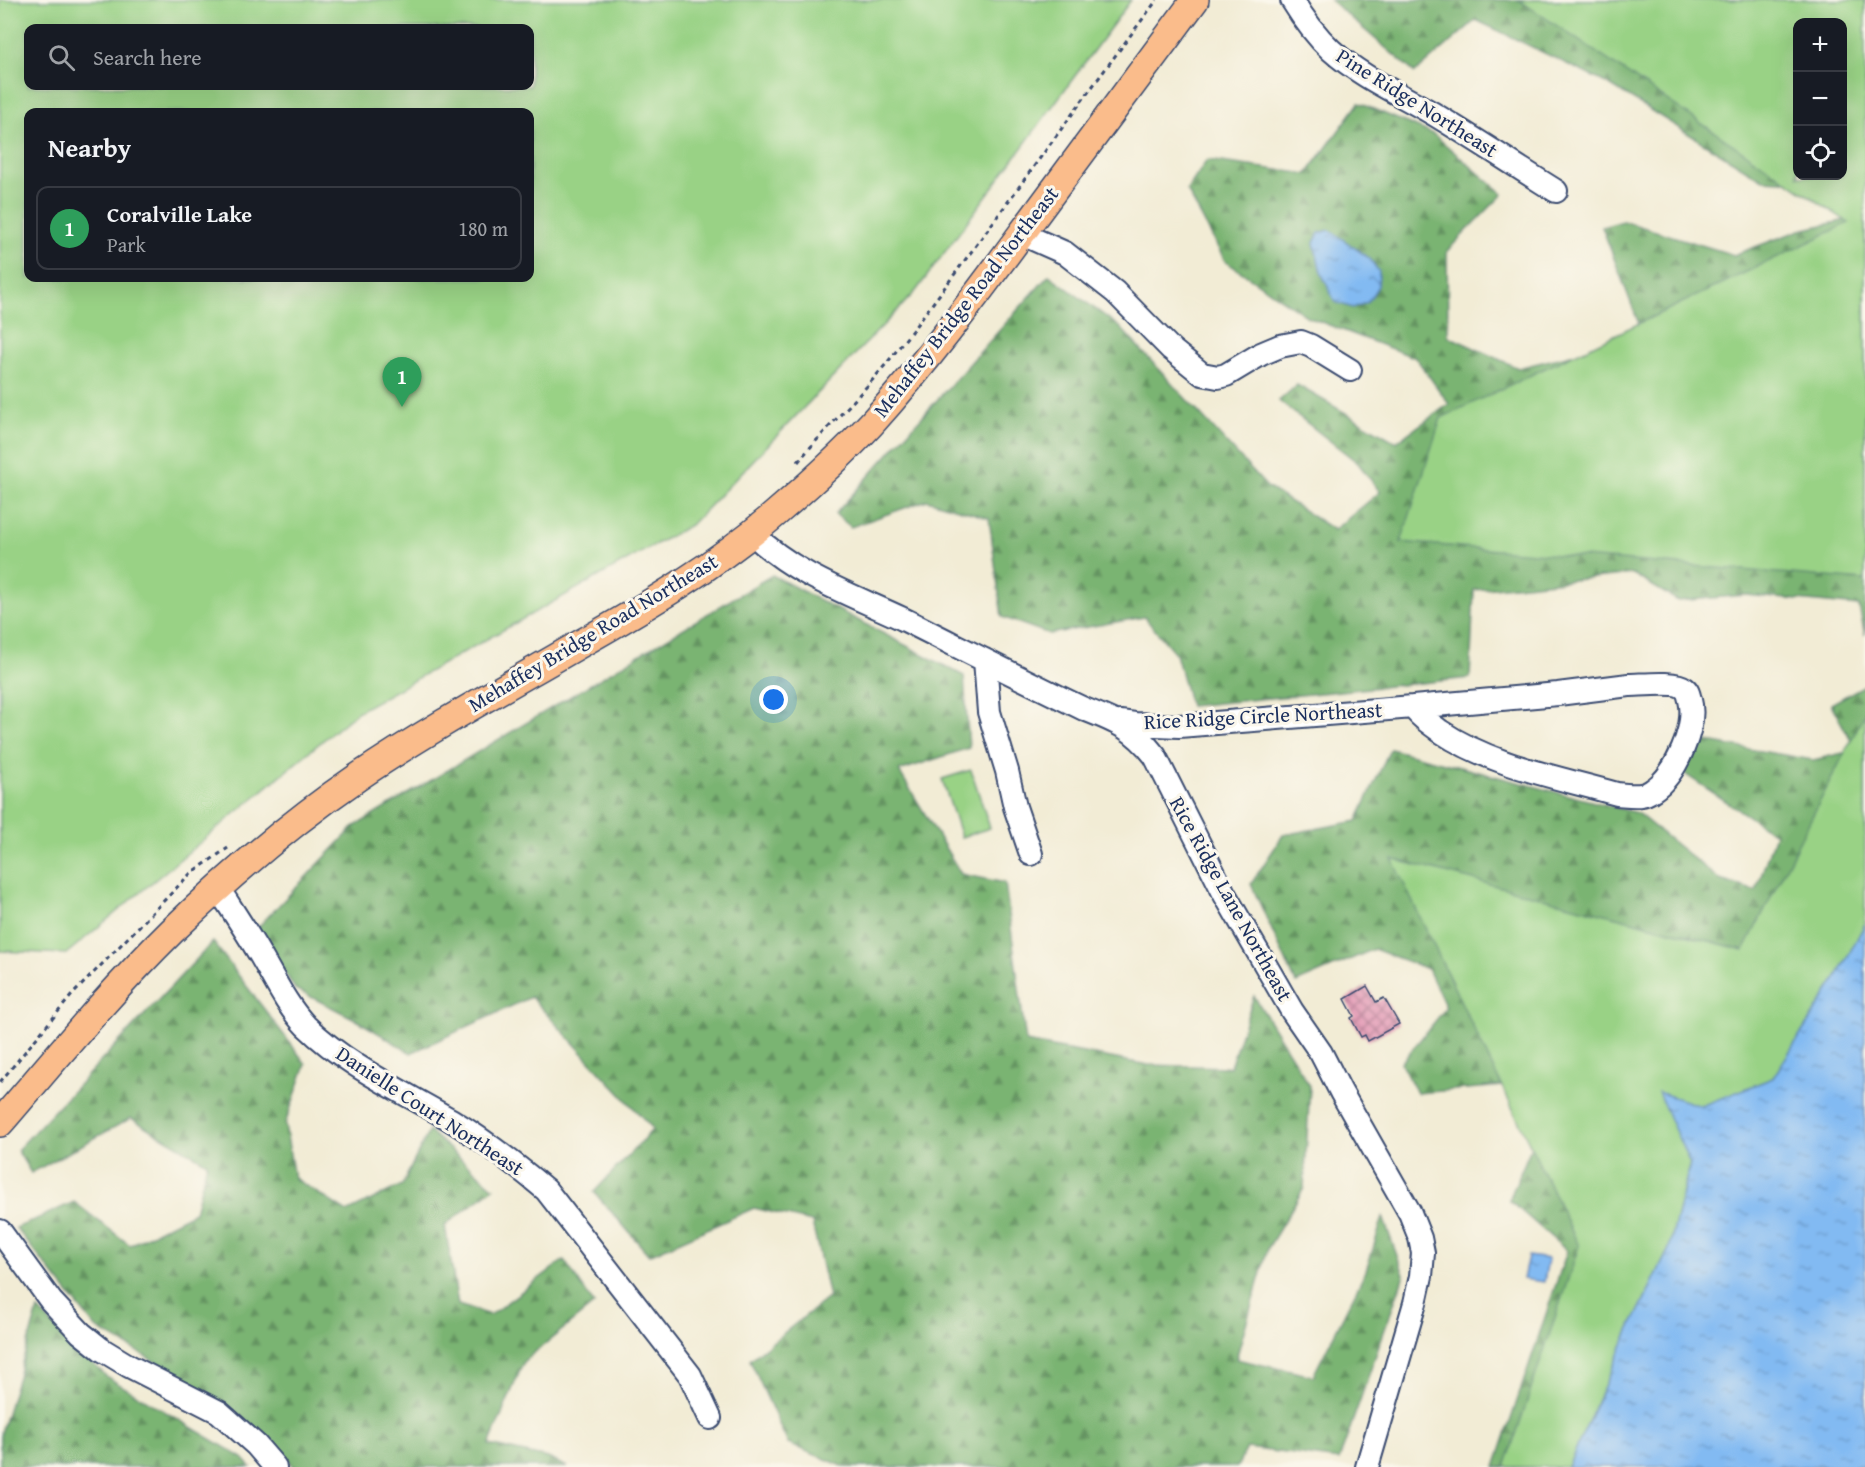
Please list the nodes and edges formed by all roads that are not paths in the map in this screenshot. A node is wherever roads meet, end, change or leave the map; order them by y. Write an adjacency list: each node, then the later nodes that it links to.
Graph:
1 (1195, 0): 4 (main road, Mehaffey Bridge Road Northeast)
2 (1292, 0): 3 (street, Pine Ridge Northeast)
3 (1556, 191)
4 (1022, 234): 5 (street); 6 (main road, Mehaffey Bridge Road Northeast)
5 (1350, 370)
6 (752, 533): 7 (street, Rice Ridge Lane Northeast); 11 (main road, Mehaffey Bridge Road Northeast)
7 (985, 660): 9 (street, Rice Ridge Lane Northeast); 10 (street)
8 (1413, 707): 8 (street, Rice Ridge Circle Northeast); 9 (street, Rice Ridge Circle Northeast)
9 (1113, 720): 16 (street, Rice Ridge Lane Northeast)
10 (1031, 854)
11 (218, 888): 12 (main road, Mehaffey Bridge Road Northeast); 14 (street, Danielle Court Northeast)
12 (0, 1123)
13 (0, 1231): 15 (street)
14 (710, 1418)
15 (275, 1467)
16 (1366, 1467)

